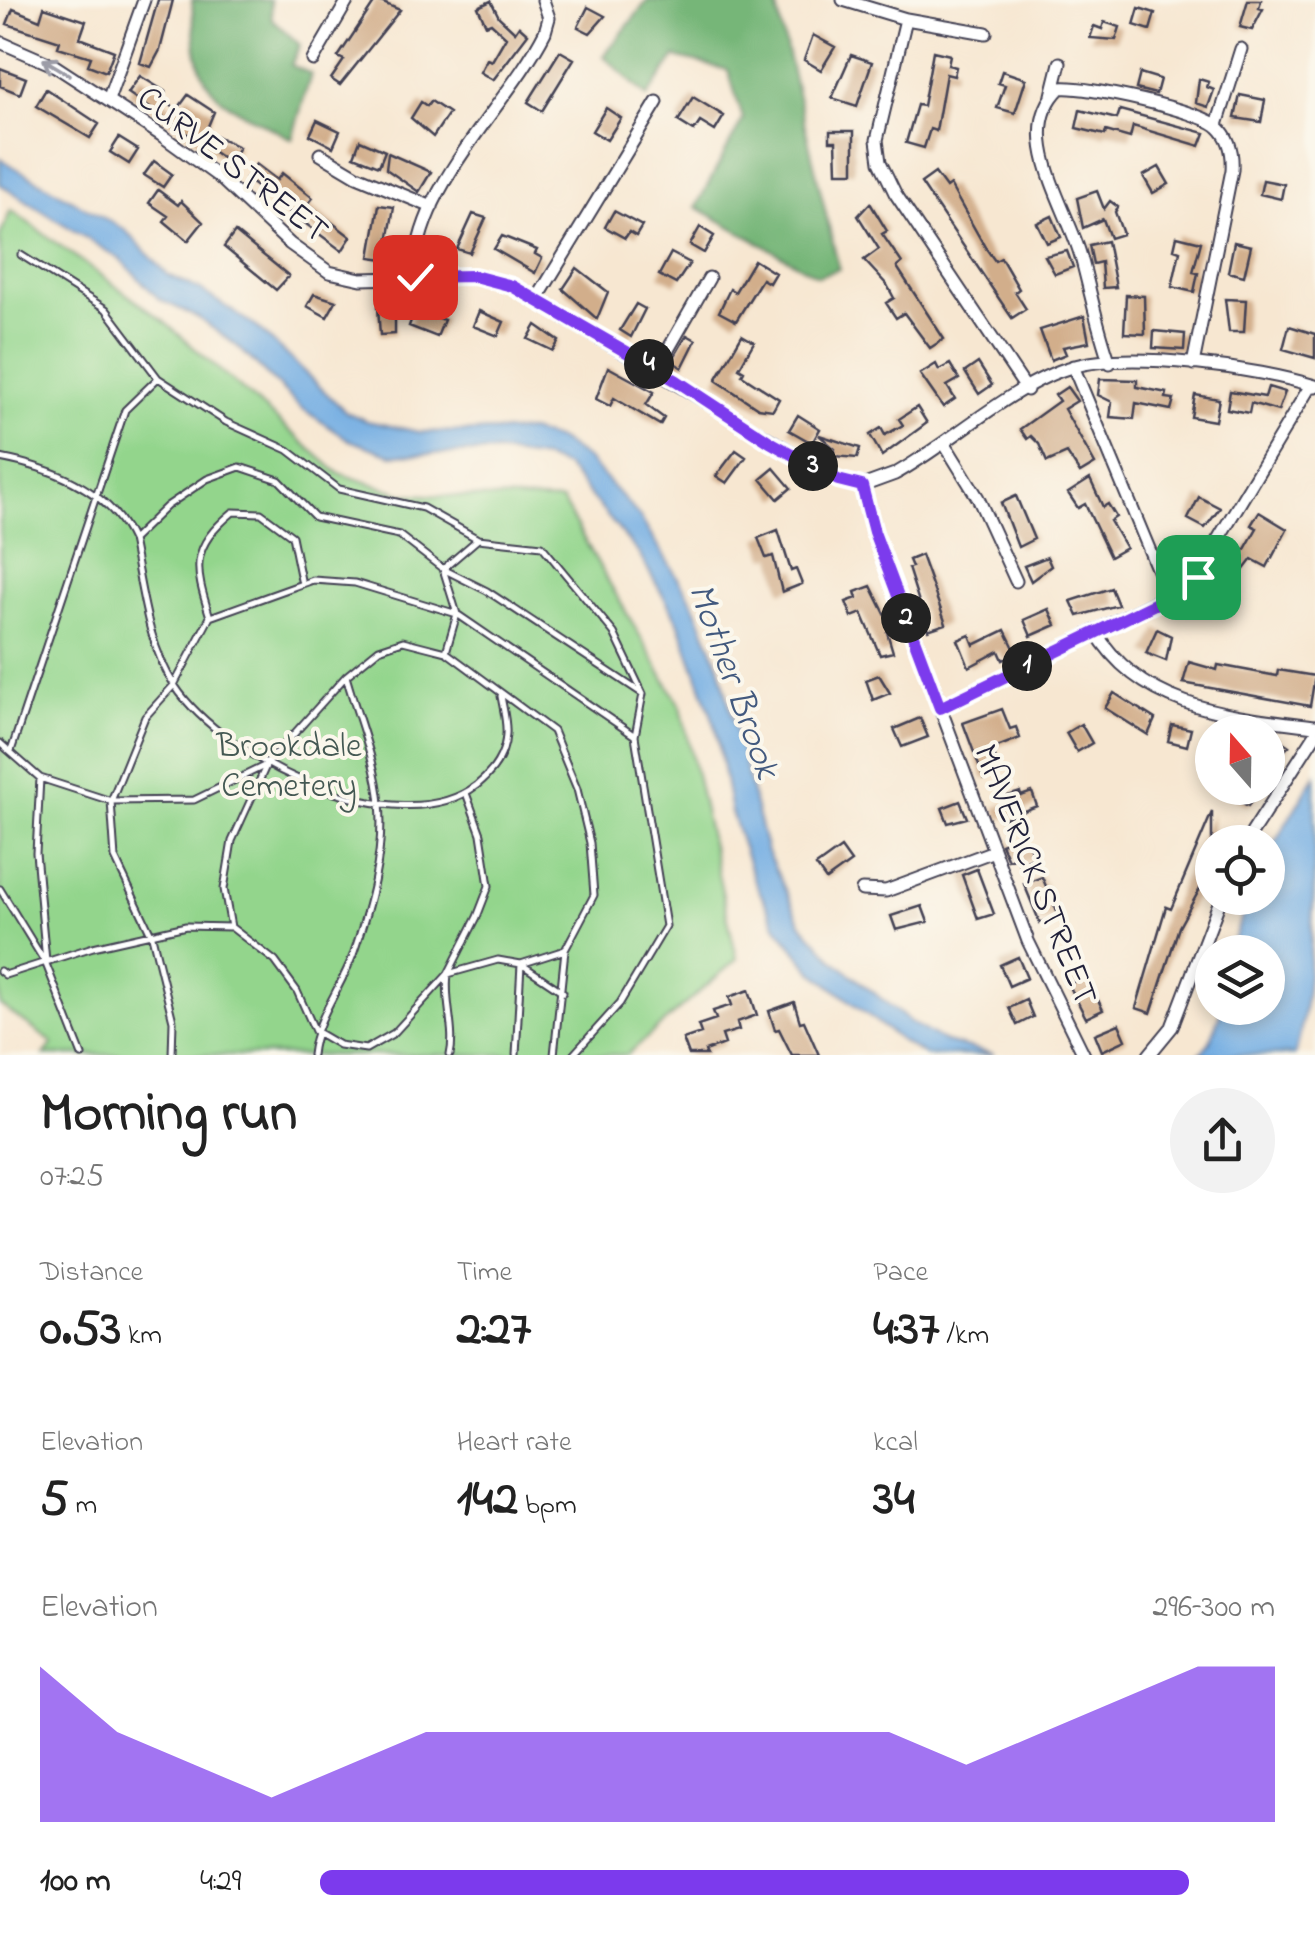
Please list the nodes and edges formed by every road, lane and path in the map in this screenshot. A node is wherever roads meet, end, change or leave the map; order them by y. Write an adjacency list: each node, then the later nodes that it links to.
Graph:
1 (144, 0): 12 (street)
2 (348, 0): 9 (street)
3 (844, 0): 5 (street)
4 (548, 2): 16 (street)
5 (906, 18): 6 (street); 27 (street)
6 (986, 33)
7 (0, 42): 12 (street, CURVE STREET, one-way to 7)
8 (1242, 48): 14 (street)
9 (313, 60)
10 (1060, 63): 11 (street)
11 (1052, 95): 14 (street); 21 (street)
12 (108, 100): 18 (street, CURVE STREET)
13 (656, 102): 20 (street)
14 (1216, 125): 22 (street)
15 (320, 154): 16 (street)
16 (432, 207): 18 (street)
17 (21, 256): 25 (lane)
18 (415, 277): 20 (street, CURVE STREET)
19 (710, 278): 24 (street)
20 (537, 299): 24 (street, CURVE STREET)
21 (1110, 363): 22 (street); 23 (street)
22 (1193, 364): 26 (street)
23 (1073, 366): 27 (street); 37 (street)
24 (658, 369): 30 (street, CURVE STREET)
25 (158, 378): 31 (lane); 32 (lane)
26 (1313, 385): 37 (street)
27 (1028, 390): 28 (street)
28 (944, 443): 30 (street); 36 (street)
29 (0, 458): 31 (lane)
30 (862, 486): 46 (street, MAVERICK STREET)
31 (99, 496): 33 (lane); 51 (lane)
32 (478, 538): 34 (lane); 44 (lane)
33 (132, 540): 34 (lane); 43 (lane)
34 (443, 569): 38 (lane); 44 (lane)
35 (301, 581): 38 (lane); 39 (lane); 39 (lane)
36 (1016, 581)
37 (1169, 597): 40 (street)
38 (457, 614): 41 (lane); 49 (lane)
39 (210, 617): 43 (lane)
40 (1095, 631): 46 (street); 47 (street)
41 (446, 652): 42 (lane); 45 (lane)
42 (346, 676): 52 (lane); 56 (lane)
43 (174, 685): 52 (lane); 55 (lane)
44 (643, 694): 49 (lane)
45 (501, 696): 54 (lane); 66 (lane)
46 (940, 708): 58 (street, MAVERICK STREET)
47 (1315, 726)
48 (1315, 735): 57 (street)
49 (635, 736): 79 (lane)
50 (0, 742): 51 (lane)
51 (10, 752): 53 (lane)
52 (267, 764): 55 (lane); 56 (lane); 64 (lane)
53 (40, 778): 55 (lane); 67 (lane)
54 (466, 793): 56 (lane); 70 (lane)
55 (110, 801): 65 (lane)
56 (380, 802): 72 (lane)
57 (1257, 825)
58 (994, 851): 60 (street); 80 (street, MAVERICK STREET)
59 (0, 888): 61 (lane)
60 (862, 890)
61 (6, 899): 62 (lane); 67 (lane)
62 (0, 905)
63 (1215, 915): 81 (street)
64 (231, 928): 65 (lane); 72 (lane)
65 (152, 936): 67 (lane); 74 (lane)
66 (566, 950): 68 (lane); 71 (lane)
67 (46, 964): 69 (lane); 73 (lane)
68 (521, 964): 70 (lane); 71 (lane); 77 (lane)
69 (0, 971)
70 (448, 974): 72 (lane); 76 (lane)
71 (563, 992): 78 (lane)
72 (314, 1031): 75 (lane)
73 (82, 1055)
74 (172, 1055)
75 (312, 1055)
76 (450, 1055)
77 (516, 1055)
78 (554, 1055)
79 (572, 1055)
80 (1084, 1055)
81 (1149, 1055)

